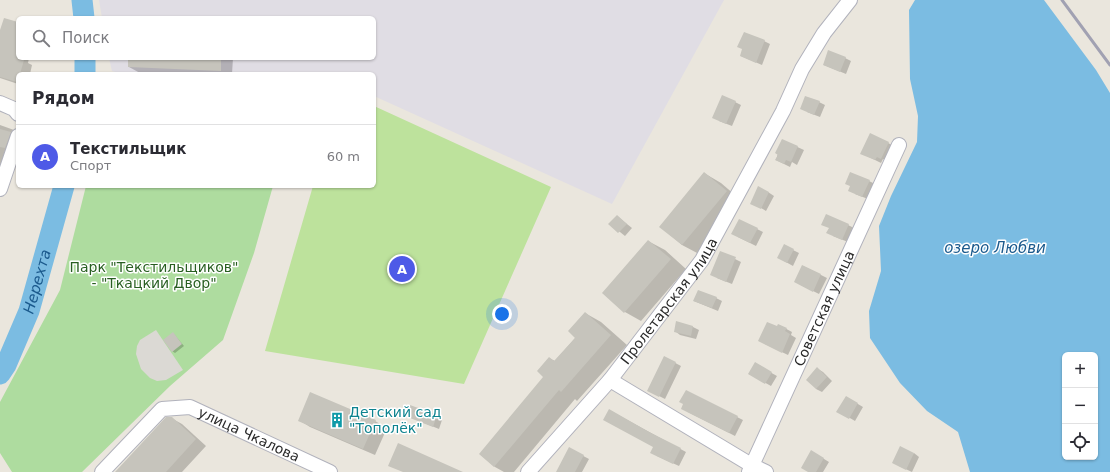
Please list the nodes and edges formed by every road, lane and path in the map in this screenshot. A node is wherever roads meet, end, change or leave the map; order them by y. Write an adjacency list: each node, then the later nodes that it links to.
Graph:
1 (850, 0): 7 (street, Пролетарская улица)
2 (0, 103): 3 (street)
3 (16, 112)
4 (16, 142): 6 (street)
5 (899, 145): 8 (street, Советская улица)
6 (0, 189)
7 (610, 380): 8 (street); 11 (street, Пролетарская улица)
8 (751, 469): 12 (street)
9 (102, 472): 10 (street, улица Чкалова)
10 (330, 472)
11 (528, 472)
12 (766, 472)

